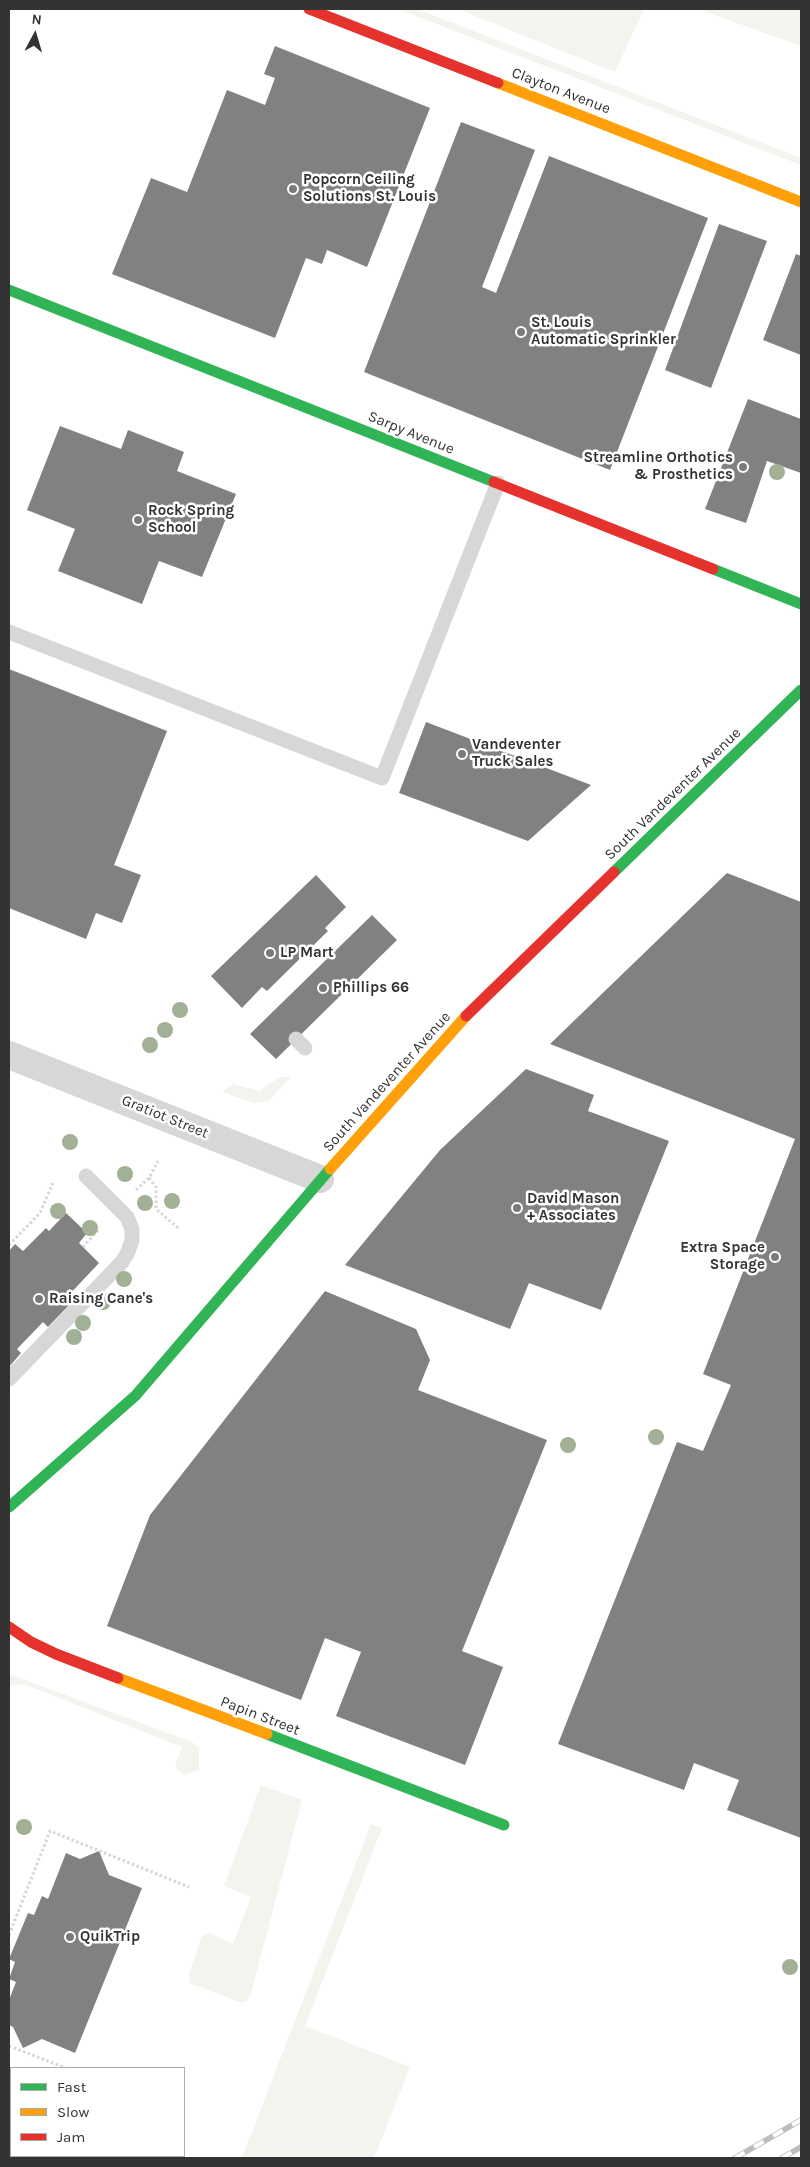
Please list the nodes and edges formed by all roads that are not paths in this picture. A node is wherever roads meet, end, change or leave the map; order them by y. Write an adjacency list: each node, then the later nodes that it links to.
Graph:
1 (309, 9): 2 (street, Clayton Avenue)
2 (801, 202)
3 (9, 290): 4 (street, Sarpy Avenue)
4 (498, 484): 5 (street, Sarpy Avenue); 6 (lane)
5 (801, 604)
6 (9, 632)
7 (801, 690): 10 (street, South Vandeventer Avenue)
8 (9, 1055): 10 (street, Gratiot Street)
9 (86, 1176): 11 (lane)
10 (320, 1179): 12 (street, South Vandeventer Avenue)
11 (9, 1378)
12 (9, 1507)
13 (9, 1628): 14 (street, Papin Street)
14 (504, 1824)

